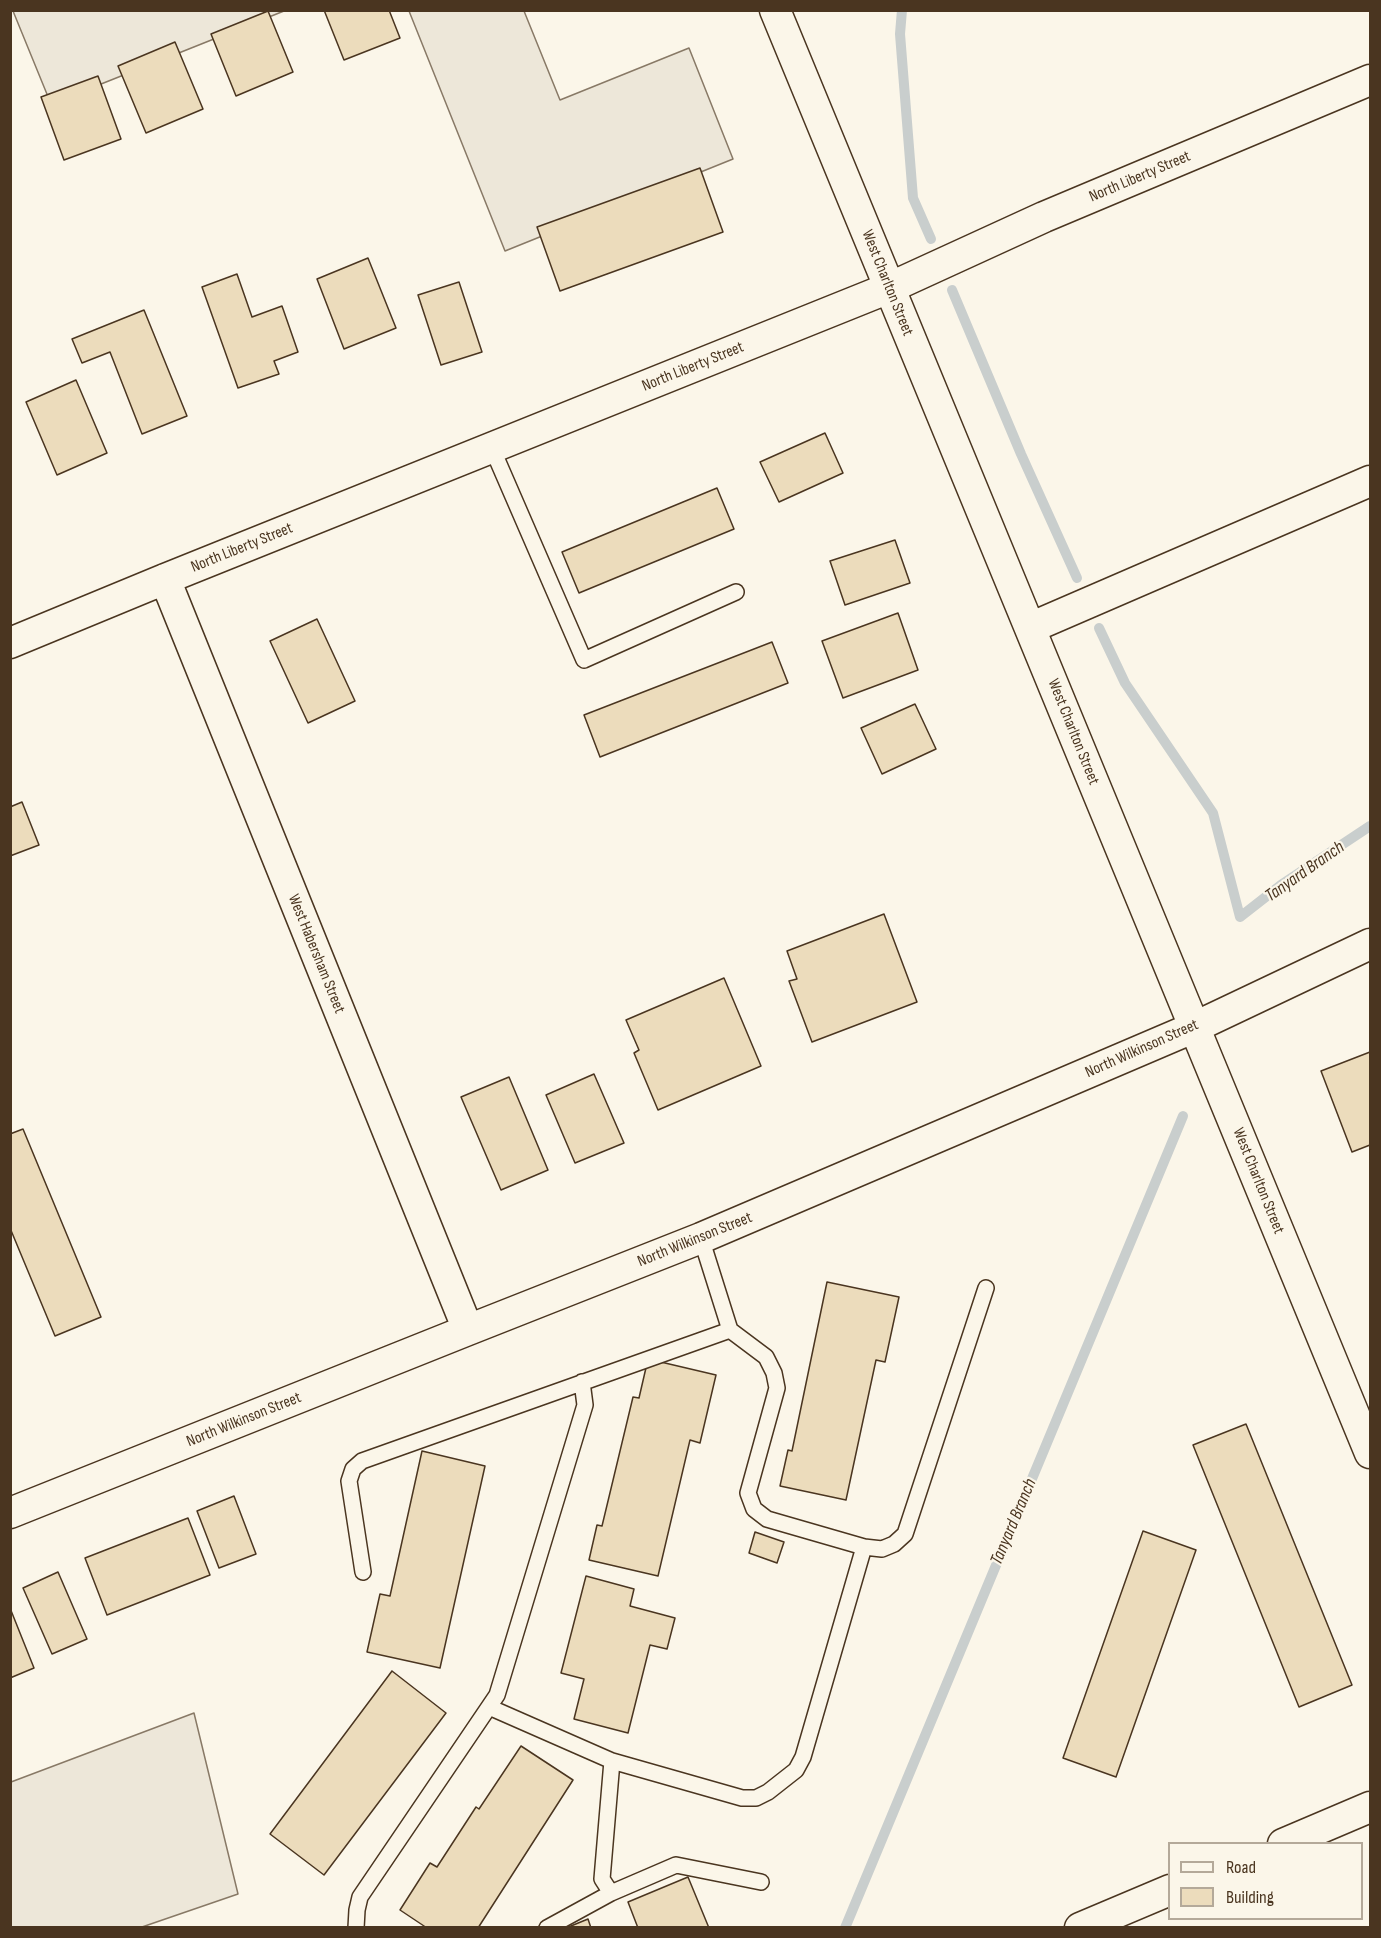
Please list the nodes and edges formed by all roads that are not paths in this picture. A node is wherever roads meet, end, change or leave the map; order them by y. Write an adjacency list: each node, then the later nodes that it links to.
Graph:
1 (775, 10): 3 (street, West Charlton Street)
2 (1371, 80): 3 (street, North Liberty Street)
3 (890, 288): 4 (street, North Liberty Street); 8 (street, West Charlton Street)
4 (492, 448): 6 (street, North Liberty Street); 7 (lane)
5 (1371, 481): 8 (street)
6 (165, 579): 9 (street, North Liberty Street); 14 (street, West Habersham Street)
7 (736, 592)
8 (1030, 628): 11 (street, West Charlton Street)
9 (10, 643)
10 (1371, 944): 11 (street, North Wilkinson Street)
11 (1195, 1027): 12 (street, North Wilkinson Street); 17 (street, West Charlton Street)
12 (701, 1238): 14 (street, North Wilkinson Street); 15 (lane)
13 (986, 1288): 19 (lane)
14 (468, 1330): 18 (street, North Wilkinson Street)
15 (730, 1330): 16 (lane); 19 (lane)
16 (582, 1382): 20 (lane); 21 (lane)
17 (1371, 1453)
18 (10, 1513)
19 (864, 1547): 22 (lane)
20 (363, 1572)
21 (489, 1707): 22 (lane); 28 (lane)
22 (612, 1761): 27 (lane)
23 (1371, 1807): 24 (street)
24 (1288, 1842)
25 (761, 1882): 27 (lane)
26 (1168, 1891): 30 (street)
27 (611, 1893): 29 (lane)
28 (356, 1928)
29 (547, 1928)
30 (1080, 1928)

